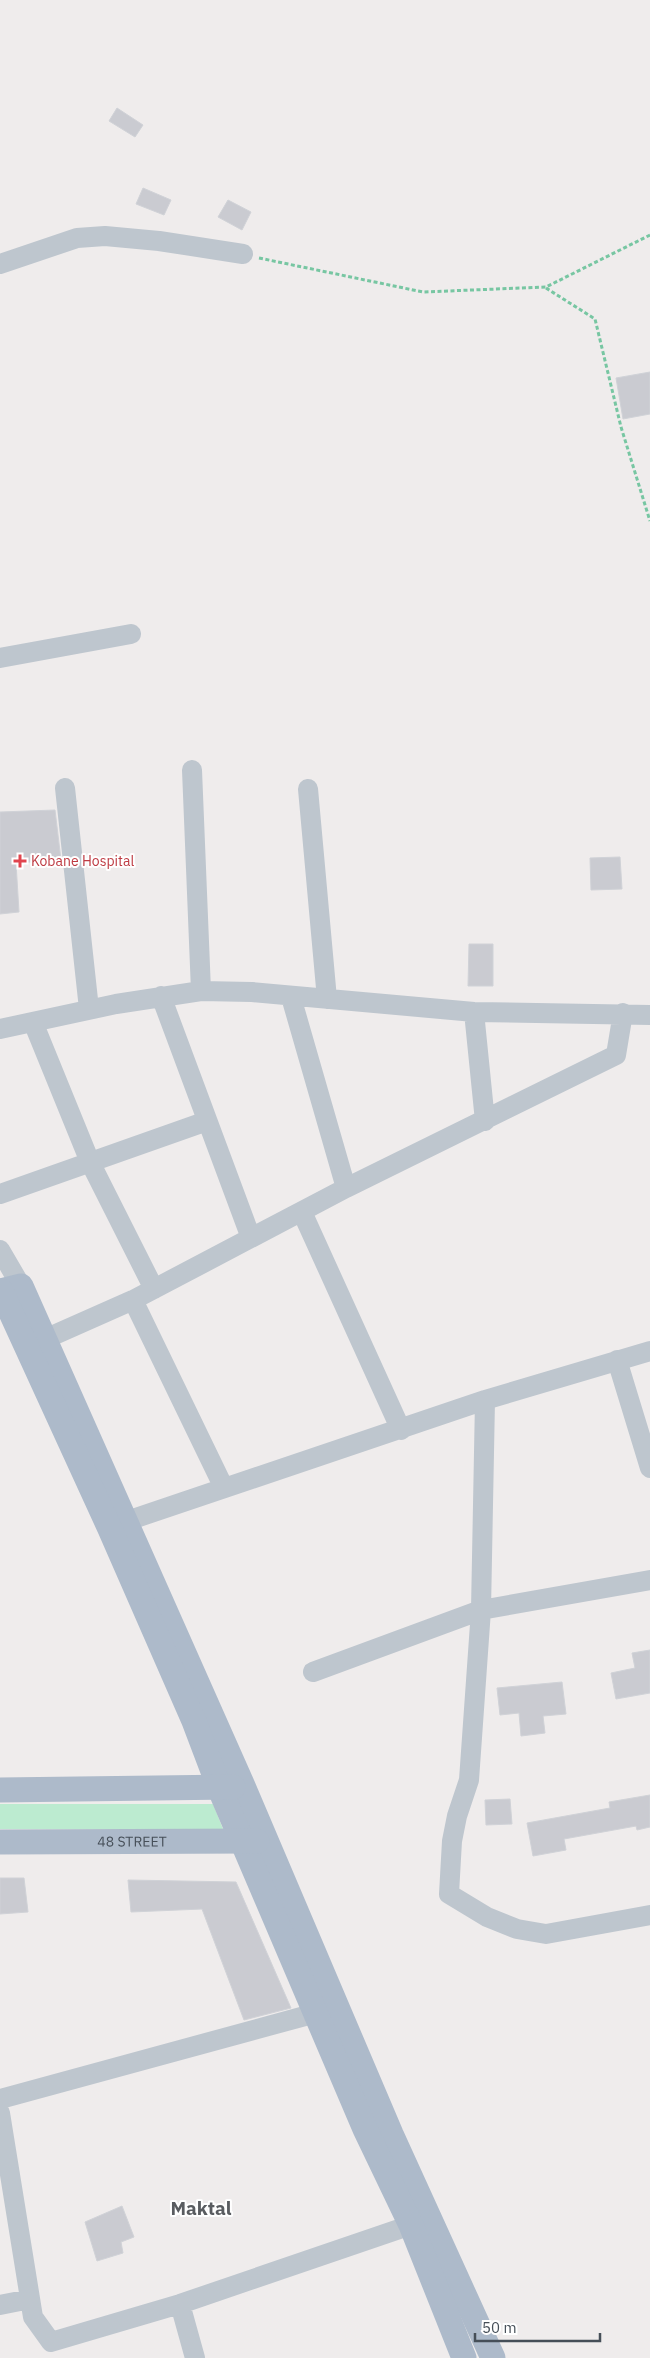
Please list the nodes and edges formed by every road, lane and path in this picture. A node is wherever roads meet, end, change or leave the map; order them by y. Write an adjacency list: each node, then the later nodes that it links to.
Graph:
1 (650, 236): 4 (path)
2 (244, 254): 3 (street); 4 (path)
3 (0, 264)
4 (546, 287): 5 (path)
5 (650, 521)
6 (131, 634): 7 (street)
7 (0, 658)
8 (192, 770): 11 (street)
9 (65, 788): 15 (street)
10 (308, 789): 14 (street)
11 (201, 991): 12 (street); 13 (street)
12 (161, 996): 15 (street); 21 (street)
13 (291, 996): 14 (street); 24 (street)
14 (327, 1000): 16 (street)
15 (89, 1009): 19 (street)
16 (474, 1012): 17 (street); 22 (street)
17 (623, 1014): 18 (street); 22 (street)
18 (650, 1015)
19 (33, 1022): 20 (street); 23 (street)
20 (0, 1029)
21 (207, 1121): 23 (street); 27 (street)
22 (486, 1121): 24 (street)
23 (90, 1162): 25 (street); 30 (street)
24 (346, 1188): 26 (street)
25 (0, 1194)
26 (302, 1212): 27 (street); 36 (street)
27 (251, 1238): 30 (street)
28 (0, 1250): 29 (street)
29 (6, 1289): 32 (main road); 44 (main road)
30 (154, 1289): 31 (street)
31 (133, 1300): 32 (street); 38 (street)
32 (45, 1339): 39 (main road)
33 (650, 1351): 34 (street)
34 (617, 1360): 35 (street); 37 (street)
35 (484, 1400): 36 (street); 41 (street)
36 (401, 1430): 38 (street)
37 (650, 1468)
38 (224, 1488): 39 (street)
39 (127, 1521): 43 (main road)
40 (650, 1580): 41 (street)
41 (481, 1610): 42 (street); 48 (street)
42 (313, 1672)
43 (243, 1786): 44 (main road); 46 (main road)
44 (219, 1787): 45 (main road); 46 (main road)
45 (0, 1790)
46 (254, 1841): 47 (main road, 48 STREET); 49 (main road); 58 (main road)
47 (0, 1842)
48 (650, 1914)
49 (316, 2013): 50 (street); 52 (main road)
50 (0, 2099)
51 (0, 2113): 53 (street)
52 (411, 2225): 54 (street); 57 (main road)
53 (30, 2298): 54 (street); 55 (street)
54 (180, 2304): 56 (street)
55 (0, 2306)
56 (195, 2358)
57 (464, 2358)
58 (493, 2358)

